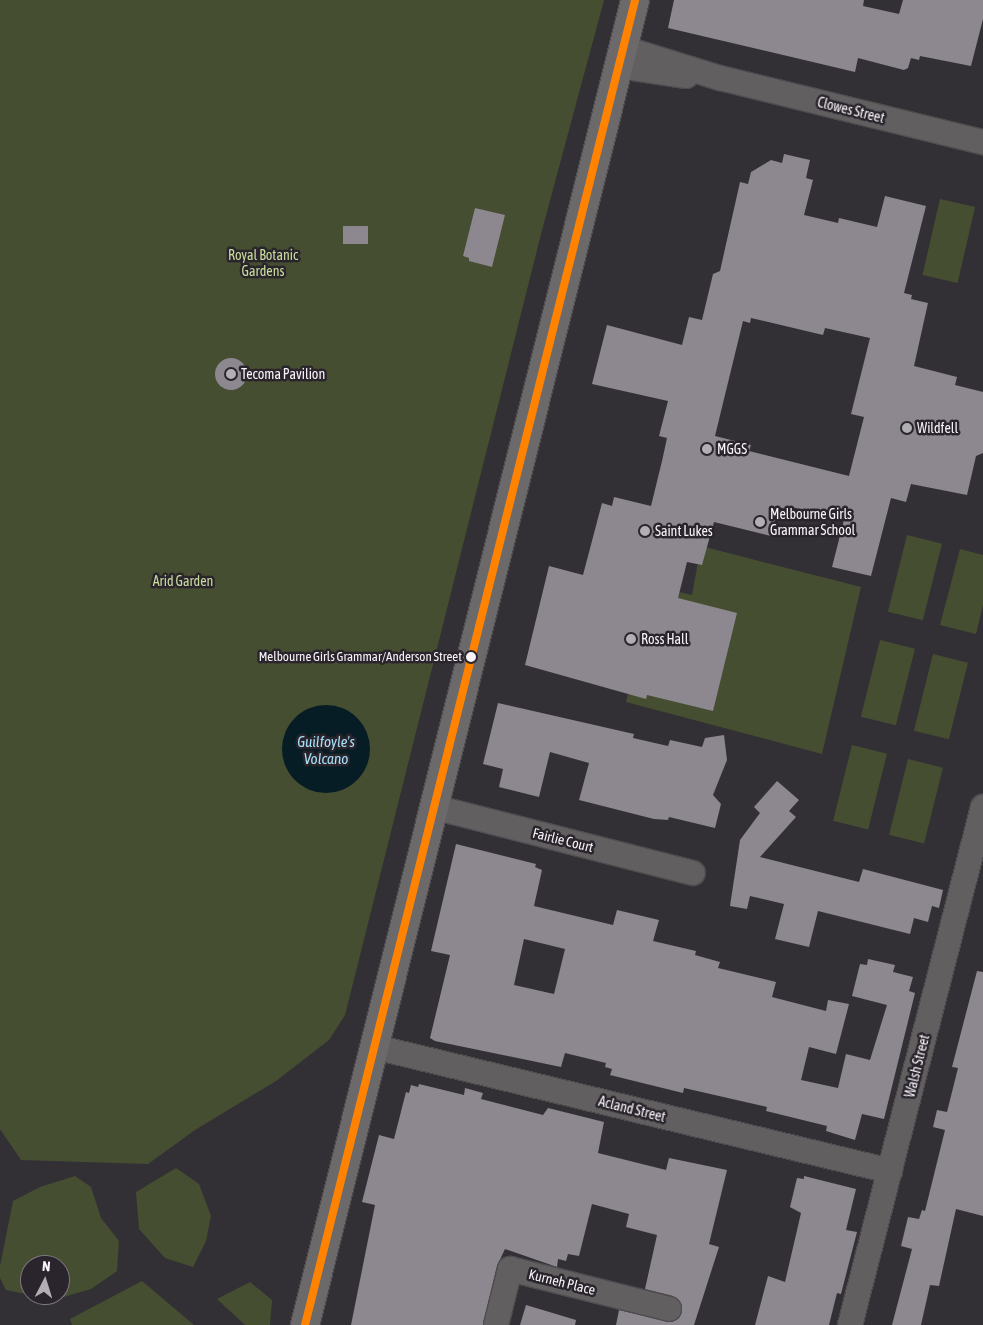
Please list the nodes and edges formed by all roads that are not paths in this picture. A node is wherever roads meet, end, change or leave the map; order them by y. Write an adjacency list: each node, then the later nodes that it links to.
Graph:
1 (635, 0): 2 (street)
2 (621, 57): 3 (street, Clowes Street); 4 (street)
3 (983, 142)
4 (434, 807): 6 (street, Fairlie Court); 7 (street)
5 (983, 807): 8 (street, Walsh Street)
6 (693, 873)
7 (375, 1047): 8 (street, Acland Street); 10 (street)
8 (890, 1171): 12 (street, Walsh Street)
9 (669, 1309): 11 (street, Kurneh Place)
10 (305, 1325)
11 (496, 1325)
12 (850, 1325)

